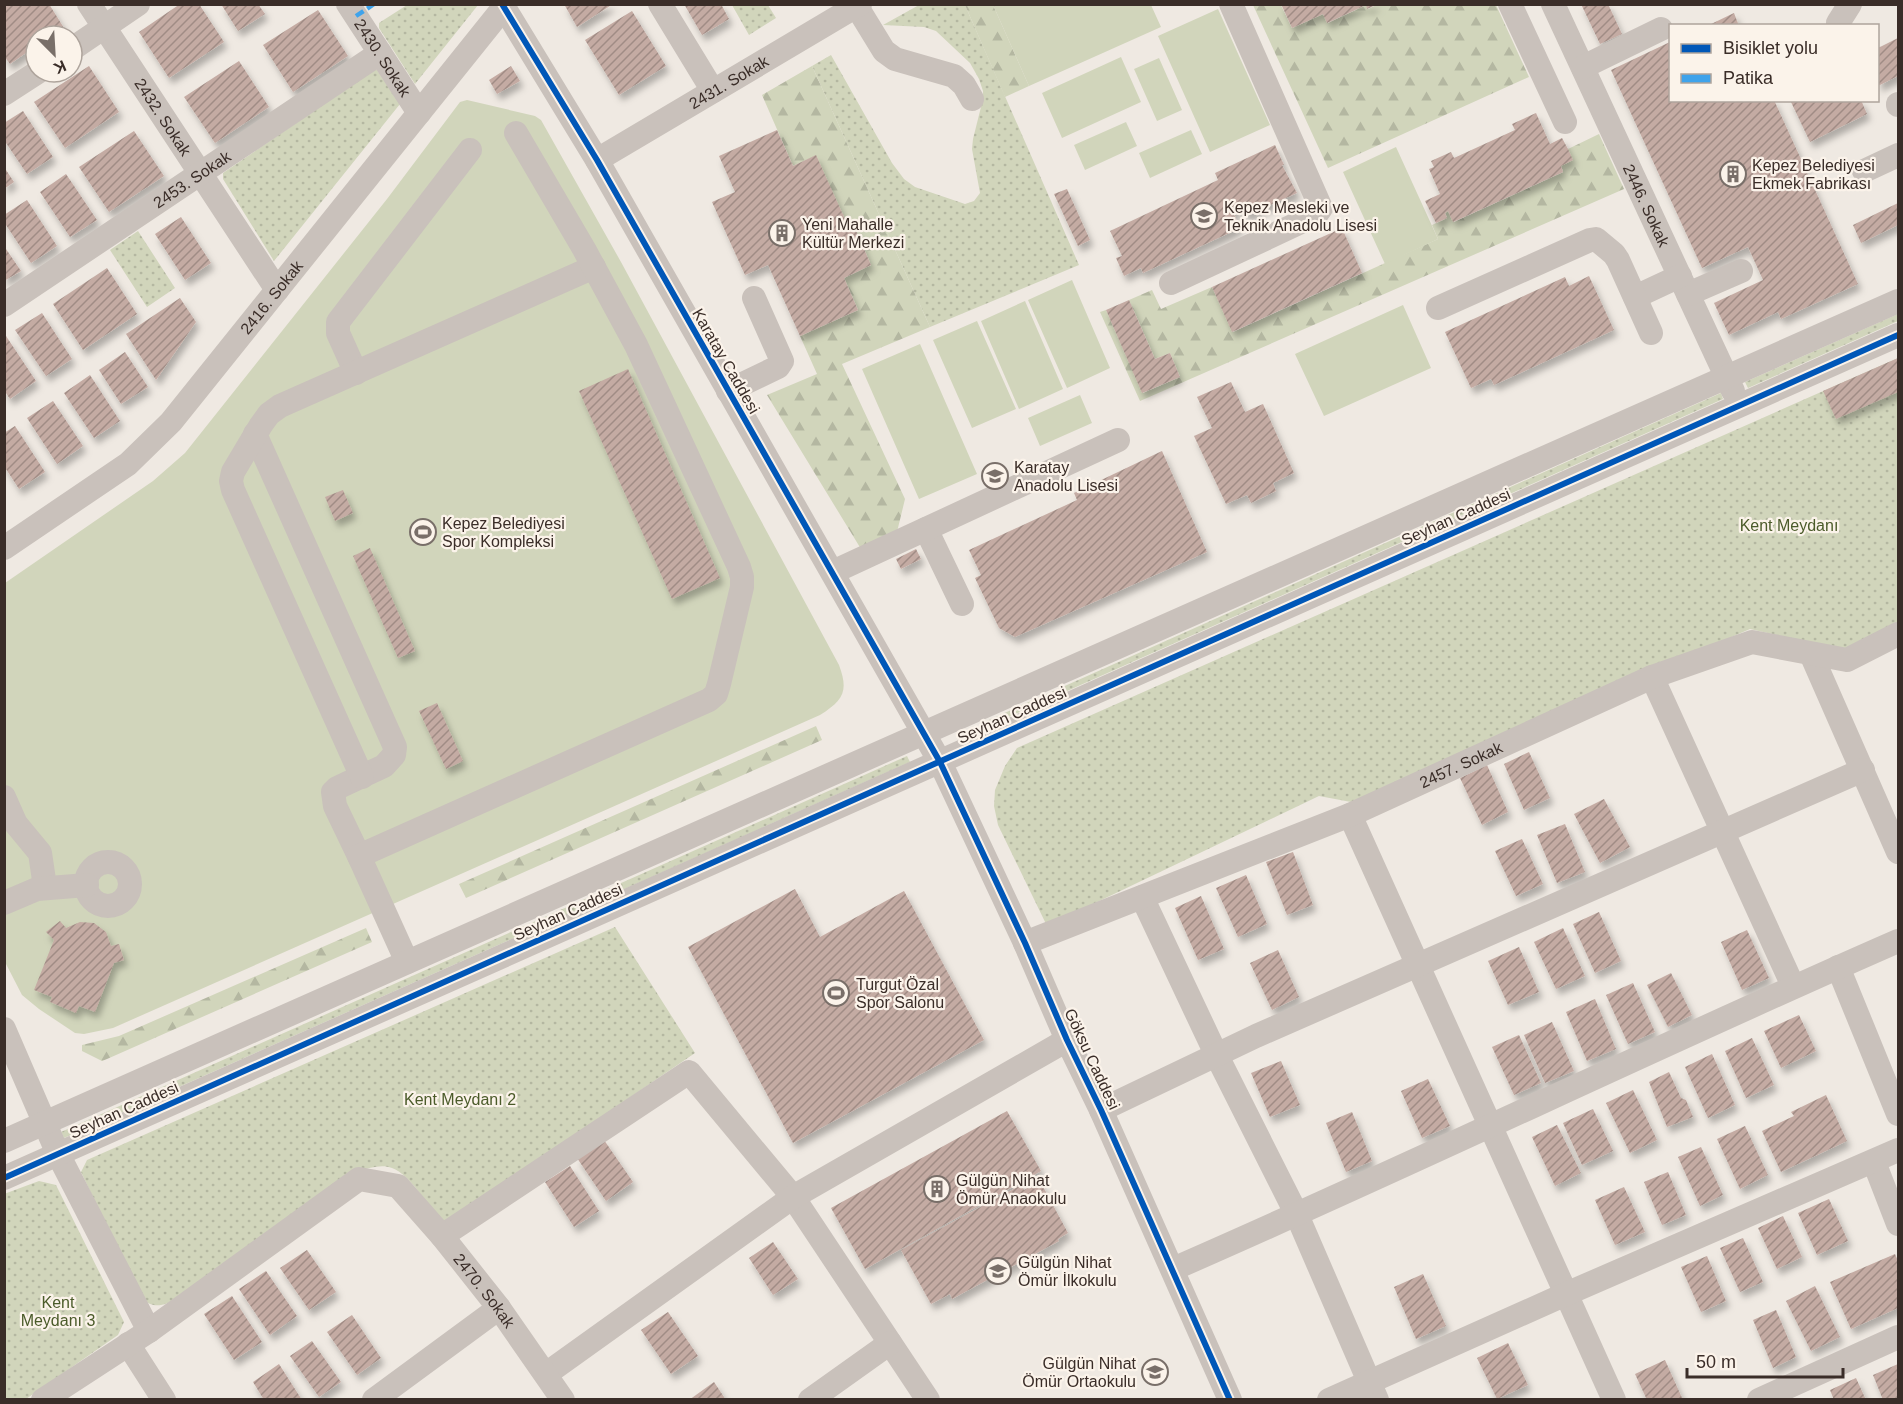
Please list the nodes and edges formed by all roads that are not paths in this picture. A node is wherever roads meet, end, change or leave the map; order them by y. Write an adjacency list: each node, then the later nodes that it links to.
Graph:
1 (88, 4): 10 (street, 2432. Sokak)
2 (138, 4): 10 (street)
3 (660, 4): 16 (street)
4 (1231, 4): 29 (street)
5 (1510, 4): 20 (street)
6 (1553, 4): 14 (street, 2446. Sokak)
7 (503, 6): 19 (street, 2416. Sokak); 24 (street, Karatay Caddesi)
8 (858, 6): 16 (street, 2431. Sokak); 18 (street)
9 (359, 8): 13 (street, 2430. Sokak)
10 (104, 28): 12 (street); 26 (street, 2432. Sokak)
11 (1661, 28): 14 (street)
12 (84, 41)
13 (380, 53): 19 (street, 2430. Sokak); 26 (street, 2453. Sokak)
14 (1583, 67): 30 (street, 2446. Sokak)
15 (24, 81): 17 (street)
16 (713, 91): 24 (street, 2431. Sokak)
17 (4, 94)
18 (972, 99)
19 (419, 113): 31 (street, 2416. Sokak)
20 (1565, 122)
21 (516, 133): 27 (street)
22 (470, 150): 39 (street)
23 (1899, 155): 25 (street)
24 (597, 160): 41 (street, Karatay Caddesi)
25 (1864, 171)
26 (200, 174): 31 (street, 2432. Sokak); 35 (street, 2453. Sokak)
27 (594, 267): 39 (street); 60 (street)
28 (1742, 271): 30 (street)
29 (1171, 283)
30 (1684, 285): 32 (street); 40 (street, 2446. Sokak)
31 (277, 290): 46 (street, 2416. Sokak)
32 (1635, 297): 36 (street); 37 (street)
33 (754, 298): 41 (street)
34 (1899, 301): 40 (street, Seyhan Caddesi)
35 (4, 305)
36 (1438, 308)
37 (1651, 333)
38 (1899, 335): 42 (street, Seyhan Caddesi)
39 (356, 373): 43 (street)
40 (1727, 377): 42 (street, 2446. Sokak); 52 (street, Seyhan Caddesi)
41 (728, 392): 47 (street, Karatay Caddesi)
42 (1740, 406): 53 (street, Seyhan Caddesi)
43 (255, 434): 55 (street); 55 (street)
44 (1118, 440): 45 (street)
45 (926, 529): 47 (street); 48 (street)
46 (4, 548)
47 (833, 572): 52 (street, Karatay Caddesi)
48 (963, 604)
49 (1899, 634): 50 (street, 2457. Sokak)
50 (1811, 654): 51 (street, 2457. Sokak); 54 (street)
51 (1652, 677): 57 (street, 2457. Sokak); 58 (street)
52 (925, 733): 53 (street, Göksu Caddesi); 67 (street, Seyhan Caddesi)
53 (940, 762): 66 (street, Göksu Caddesi); 80 (street, Seyhan Caddesi)
54 (1863, 770): 58 (street); 59 (street)
55 (362, 777): 60 (street)
56 (4, 797): 62 (street)
57 (1350, 815): 63 (street, 2457. Sokak); 68 (street)
58 (1723, 832): 68 (street); 70 (street)
59 (1895, 836)
60 (359, 856): 67 (street)
61 (87, 885): 62 (street)
62 (45, 887): 64 (street)
63 (1142, 897): 66 (street, 2457. Sokak); 73 (street)
64 (4, 903)
65 (1899, 941): 69 (street)
66 (1025, 943): 72 (street, Göksu Caddesi)
67 (407, 962): 76 (street, Seyhan Caddesi)
68 (1419, 965): 73 (street); 77 (street)
69 (1838, 967): 70 (street); 75 (street)
70 (1793, 986): 77 (street)
71 (4, 1029): 76 (street)
72 (1067, 1040): 74 (street, Göksu Caddesi); 83 (street)
73 (1216, 1054): 74 (street); 84 (street)
74 (1101, 1110): 87 (street, Göksu Caddesi)
75 (1899, 1114)
76 (45, 1123): 78 (street, Seyhan Caddesi); 80 (street)
77 (1490, 1127): 84 (street); 88 (street)
78 (4, 1141)
79 (1899, 1150): 81 (street)
80 (58, 1154): 82 (street, Seyhan Caddesi); 90 (street)
81 (1874, 1162): 85 (street); 88 (street)
82 (4, 1178)
83 (793, 1197): 86 (street); 92 (street); 94 (street)
84 (1298, 1215): 87 (street); 95 (street)
85 (1899, 1224)
86 (442, 1236): 89 (street, 2470. Sokak); 90 (street, 2470. Sokak)
87 (1173, 1269): 102 (street, Göksu Caddesi)
88 (1566, 1294): 95 (street); 104 (street)
89 (499, 1308): 94 (street, 2470. Sokak); 98 (street)
90 (149, 1331): 93 (street)
91 (1899, 1337): 105 (street)
92 (890, 1343): 100 (street); 101 (street)
93 (128, 1344): 96 (street); 97 (street)
94 (546, 1374): 99 (street, 2470. Sokak)
95 (1373, 1390): 103 (street)
96 (43, 1400)
97 (164, 1400)
98 (374, 1400)
99 (563, 1400)
100 (810, 1400)
101 (928, 1400)
102 (1230, 1400)
103 (1329, 1400)
104 (1614, 1400)
105 (1759, 1400)

